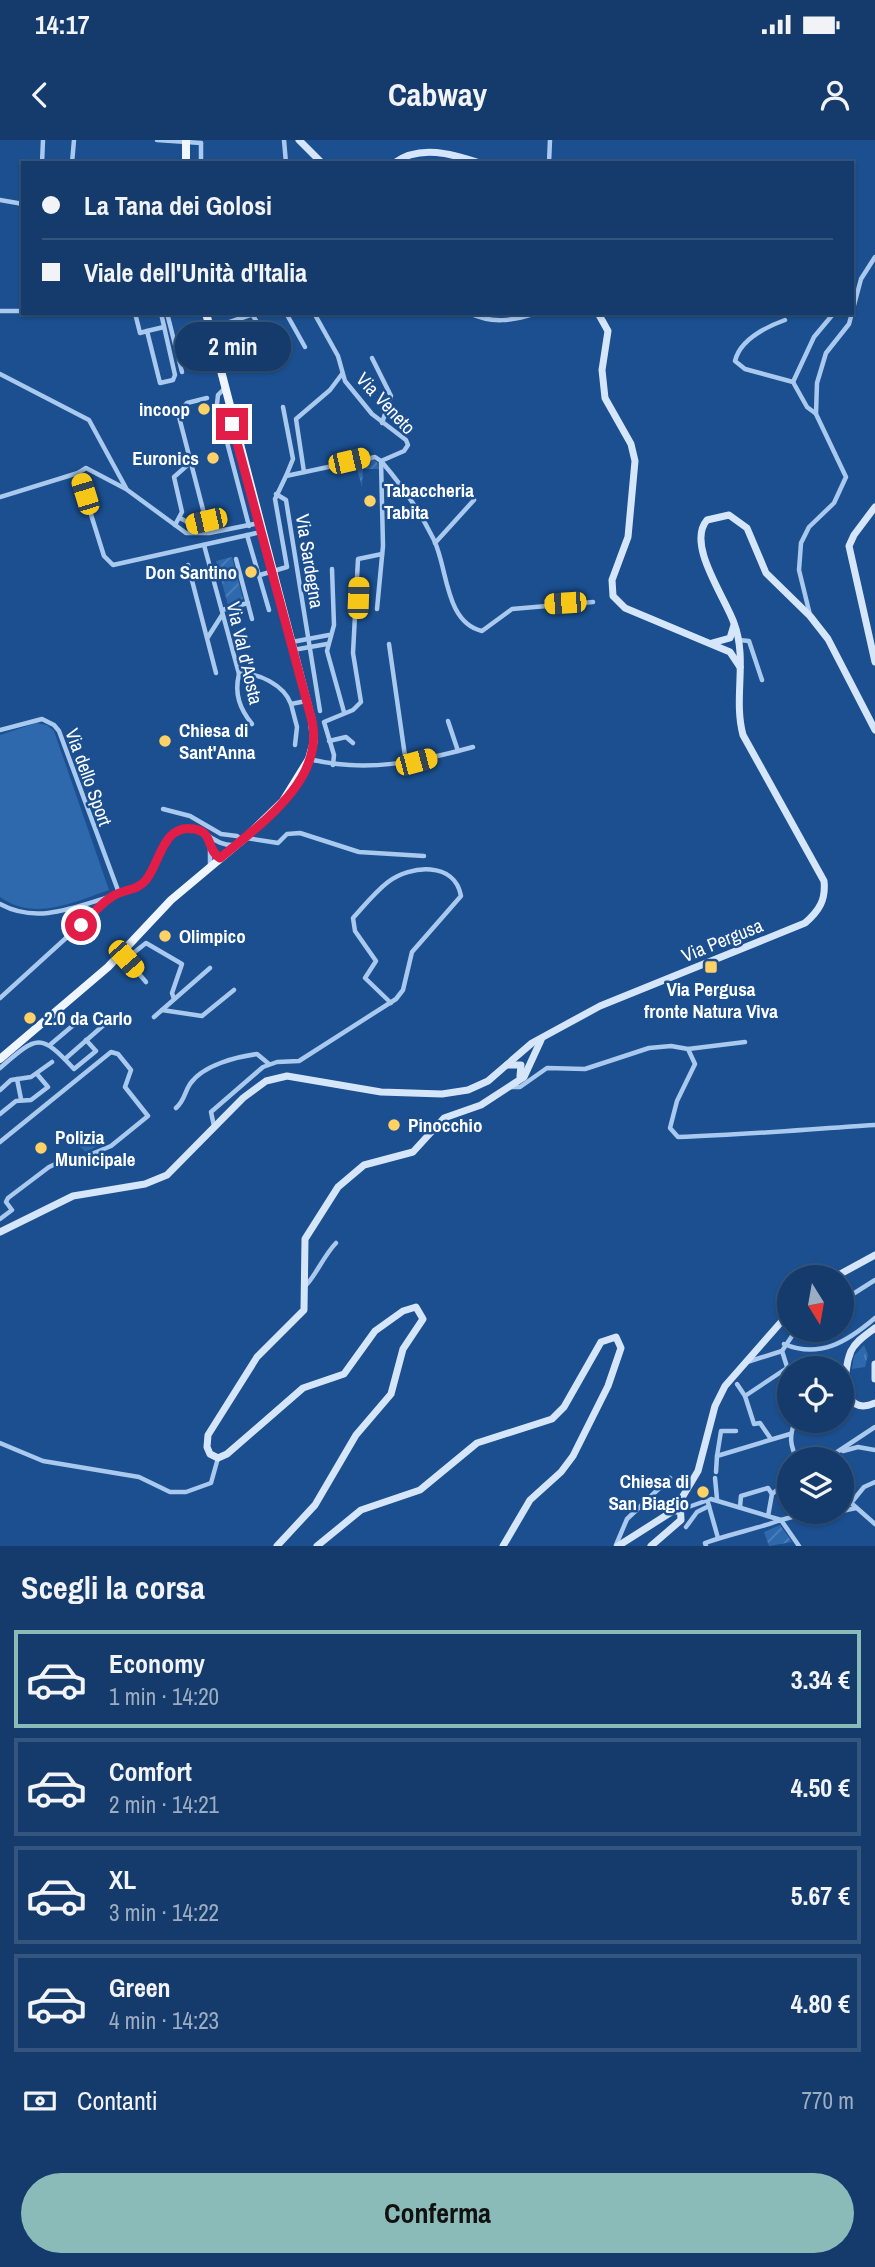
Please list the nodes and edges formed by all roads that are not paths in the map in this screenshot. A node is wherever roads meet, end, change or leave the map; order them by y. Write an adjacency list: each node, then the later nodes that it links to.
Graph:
1 (43, 140): 9 (street)
2 (74, 140): 10 (street)
3 (156, 140): 7 (street)
4 (284, 140): 13 (street)
5 (299, 140): 14 (street)
6 (550, 140): 17 (street)
7 (185, 141): 8 (street); 11 (main road)
8 (201, 141): 12 (street)
9 (42, 161)
10 (72, 161)
11 (186, 161)
12 (201, 161)
13 (286, 161)
14 (320, 161)
15 (398, 161): 16 (street)
16 (472, 161)
17 (549, 161)
18 (0, 200): 19 (street)
19 (21, 204)
20 (875, 257): 22 (street)
21 (875, 265): 22 (street)
22 (869, 269): 23 (street)
23 (854, 305)
24 (0, 311): 25 (street)
25 (21, 312)
26 (136, 315): 43 (street)
27 (161, 315): 42 (street)
28 (168, 315): 48 (street)
29 (206, 315): 41 (main road)
30 (249, 315): 40 (street)
31 (252, 315): 46 (street)
32 (287, 315): 44 (street)
33 (315, 315): 50 (street, Via Veneto)
34 (474, 315): 35 (street)
35 (528, 315)
36 (599, 315): 94 (street)
37 (832, 315): 51 (street)
38 (851, 315): 54 (street)
39 (785, 320): 51 (street)
40 (239, 321): 41 (street); 45 (street)
41 (208, 323): 45 (main road)
42 (164, 327): 43 (street); 43 (street)
43 (147, 331)
44 (305, 347)
45 (216, 357): 69 (main road)
46 (278, 357)
47 (372, 358): 55 (street)
48 (182, 372)
49 (0, 374): 61 (street)
50 (342, 374): 55 (street, Via Veneto); 58 (street)
51 (793, 382): 54 (street)
52 (207, 398): 57 (street)
53 (283, 407): 60 (street, Via Sardegna)
54 (816, 414): 84 (street)
55 (383, 423): 56 (street, Via Veneto)
56 (381, 461): 58 (street); 71 (street); 73 (street)
57 (191, 462): 66 (street); 66 (street)
58 (304, 472): 60 (street)
59 (78, 473): 61 (street); 63 (street); 72 (street)
60 (286, 476): 62 (street, Via Sardegna)
61 (126, 489): 67 (street)
62 (276, 494): 77 (street, Via Sardegna); 89 (street, Via Sardegna)
63 (0, 497)
64 (474, 500): 71 (street)
65 (875, 507): 96 (street)
66 (180, 518): 67 (street)
67 (175, 526): 68 (street)
68 (242, 527): 69 (street); 70 (street)
69 (256, 527): 70 (street); 77 (main road)
70 (246, 536): 72 (street); 78 (street)
71 (435, 543): 79 (street)
72 (204, 545): 83 (street, Via Val d'Aosta)
73 (382, 555): 81 (street); 104 (street)
74 (236, 559): 80 (street)
75 (188, 565): 88 (street)
76 (332, 569): 87 (street)
77 (271, 572): 78 (street); 93 (main road)
78 (260, 575): 82 (street)
79 (593, 602)
80 (248, 603): 83 (street); 85 (street)
81 (377, 609)
82 (269, 610)
83 (222, 612): 88 (street); 99 (street, Via Val d'Aosta)
84 (810, 616): 86 (street, Via Pergusa); 108 (street, Via Pergusa)
85 (252, 619)
86 (734, 622): 90 (street, Via Pergusa); 94 (street)
87 (329, 635): 89 (street); 92 (street)
88 (207, 638): 98 (street)
89 (307, 639): 93 (street); 95 (street)
90 (739, 643): 94 (street); 97 (street, Via Pergusa); 100 (street)
91 (389, 644): 115 (street)
92 (327, 645): 95 (street); 104 (street)
93 (291, 646): 95 (street); 101 (main road)
94 (724, 646): 97 (street)
95 (309, 647): 103 (street)
96 (875, 662)
97 (740, 668): 137 (street, Via Pergusa)
98 (216, 674)
99 (239, 674): 102 (street); 106 (street, Via Val d'Aosta)
100 (762, 680)
101 (307, 701): 102 (street); 114 (main road)
102 (291, 704): 111 (street)
103 (320, 712)
104 (344, 712): 109 (street)
105 (448, 721): 113 (street)
106 (252, 724)
107 (0, 730): 123 (street, Via dello Sport)
108 (875, 730)
109 (330, 741): 110 (street); 116 (street)
110 (353, 743)
111 (295, 745)
112 (473, 747): 113 (street)
113 (458, 751): 115 (street)
114 (309, 759): 116 (street); 119 (main road)
115 (406, 763): 116 (street)
116 (333, 765)
117 (163, 809): 119 (street)
118 (210, 838): 120 (street); 121 (street); 123 (street)
119 (242, 841): 120 (street); 121 (main road); 122 (street)
120 (221, 845): 121 (street)
121 (219, 855): 126 (main road)
122 (424, 856)
123 (119, 893): 124 (street)
124 (113, 895): 125 (street); 130 (street)
125 (0, 904)
126 (124, 957): 128 (street); 131 (street); 143 (main road)
127 (210, 968): 131 (street)
128 (146, 982)
129 (234, 990): 133 (street)
130 (0, 998)
131 (174, 999): 133 (street)
132 (391, 1003): 132 (street); 147 (street)
133 (162, 1010): 136 (street)
134 (114, 1016): 138 (street)
135 (83, 1017): 140 (street)
136 (155, 1017)
137 (543, 1036): 142 (street, Via Pergusa); 145 (street)
138 (86, 1040): 144 (street); 144 (street)
139 (745, 1042): 141 (street)
140 (51, 1044): 144 (street); 149 (street)
141 (688, 1049): 154 (street); 159 (street)
142 (522, 1050): 145 (street); 148 (street, Via Pergusa); 150 (street)
143 (0, 1059)
144 (65, 1059)
145 (531, 1061): 153 (street)
146 (52, 1062): 151 (street)
147 (269, 1064): 157 (street); 160 (street)
148 (504, 1066): 150 (street); 160 (street, Via Pergusa)
149 (0, 1068)
150 (523, 1070): 153 (street)
151 (37, 1074): 152 (street); 156 (street)
152 (18, 1079): 155 (street); 156 (street)
153 (518, 1080): 154 (street)
154 (508, 1087): 168 (street)
155 (0, 1090)
156 (20, 1099): 158 (street)
157 (176, 1108)
158 (0, 1114)
159 (875, 1125)
160 (214, 1126): 163 (street, Via Pergusa)
161 (0, 1142): 162 (street)
162 (0, 1219)
163 (0, 1232)
164 (336, 1243): 168 (street)
165 (875, 1255): 166 (street)
166 (854, 1266)
167 (875, 1280): 169 (street)
168 (304, 1286): 193 (street)
169 (854, 1293)
170 (875, 1318): 173 (street)
171 (777, 1326): 176 (street)
172 (875, 1328): 182 (street)
173 (784, 1344): 174 (street)
174 (782, 1351): 175 (street); 176 (street)
175 (784, 1356)
176 (743, 1363): 204 (street)
177 (875, 1364): 179 (street)
178 (777, 1377): 181 (street)
179 (875, 1379)
180 (737, 1384): 181 (street)
181 (745, 1396): 186 (street)
182 (875, 1403)
183 (875, 1427): 189 (street)
184 (736, 1431): 192 (street)
185 (790, 1434): 186 (street); 188 (street)
186 (771, 1439): 192 (street)
187 (0, 1443): 193 (street)
188 (794, 1447)
189 (848, 1447)
190 (854, 1448): 191 (street)
191 (875, 1450)
192 (717, 1456): 200 (street)
193 (218, 1458): 212 (street)
194 (670, 1478): 215 (street)
195 (875, 1482): 198 (street)
196 (777, 1490): 197 (street)
197 (772, 1494): 202 (street); 205 (street)
198 (854, 1495)
199 (708, 1499): 200 (street); 201 (street); 204 (street)
200 (717, 1499): 202 (street)
201 (709, 1506): 210 (street); 211 (street)
202 (740, 1507): 205 (street)
203 (856, 1508): 209 (street)
204 (680, 1511): 215 (street); 216 (street)
205 (768, 1516): 206 (street)
206 (777, 1519)
207 (777, 1521): 211 (street)
208 (784, 1524): 218 (street)
209 (875, 1524)
210 (686, 1527)
211 (718, 1538): 217 (street)
212 (277, 1546)
213 (317, 1546): 214 (street)
214 (503, 1546)
215 (617, 1546)
216 (651, 1546)
217 (706, 1546)
218 (799, 1546)

